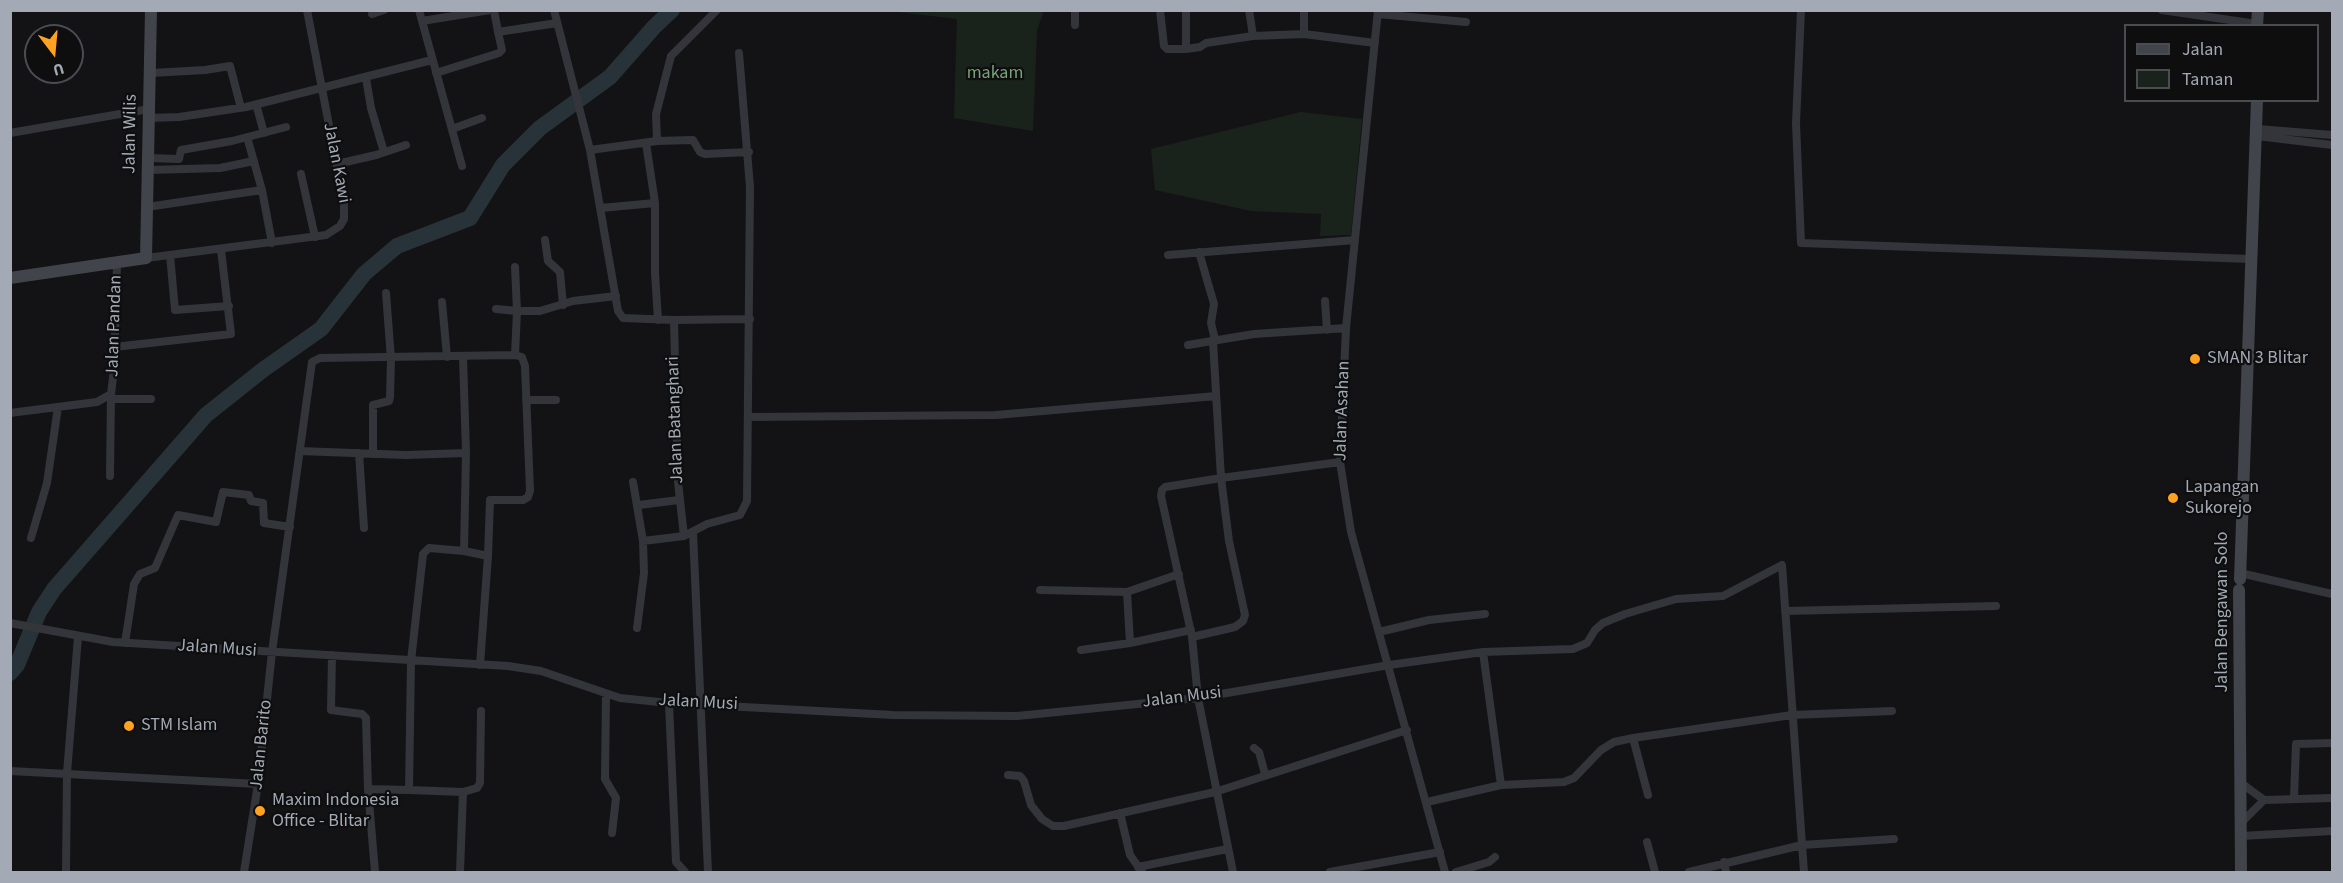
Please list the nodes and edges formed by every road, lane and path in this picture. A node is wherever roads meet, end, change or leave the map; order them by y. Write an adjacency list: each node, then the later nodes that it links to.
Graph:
1 (151, 10): 29 (main road, Jalan Wilis)
2 (307, 10): 32 (street, Jalan Kawi)
3 (384, 10): 16 (street)
4 (419, 10): 17 (street)
5 (492, 10): 17 (street); 22 (street)
6 (554, 10): 19 (street)
7 (717, 10): 45 (street)
8 (1075, 10): 21 (street)
9 (1160, 10): 26 (street)
10 (1186, 10): 26 (street)
11 (1249, 10): 24 (street)
12 (1304, 10): 23 (street)
13 (1801, 10): 70 (street)
14 (2162, 10): 20 (street)
15 (1378, 12): 18 (street); 25 (street, Jalan Asahan)
16 (372, 14)
17 (422, 21): 28 (street)
18 (1466, 22)
19 (557, 23): 22 (street); 49 (street)
20 (2251, 24)
21 (1075, 25)
22 (498, 32): 30 (street)
23 (1304, 34): 24 (street); 25 (street)
24 (1253, 36): 26 (street)
25 (1375, 43): 63 (street, Jalan Asahan)
26 (1186, 49)
27 (739, 53): 51 (street)
28 (432, 60): 30 (street); 31 (street)
29 (151, 73): 35 (street); 36 (main road, Jalan Wilis)
30 (436, 73): 39 (street)
31 (366, 78): 32 (street); 50 (street)
32 (321, 90): 34 (street); 54 (street, Jalan Kawi)
33 (2258, 102): 42 (main road, Jalan Bengawan Solo)
34 (256, 105): 35 (street); 41 (street)
35 (241, 108): 36 (street)
36 (149, 113): 40 (street); 53 (main road, Jalan Wilis)
37 (482, 118): 39 (street)
38 (286, 127): 41 (street)
39 (452, 129): 55 (street)
40 (10, 133)
41 (264, 133): 44 (street)
42 (2257, 133): 43 (street); 47 (street); 70 (main road, Jalan Bengawan Solo)
43 (2332, 135)
44 (247, 137): 52 (street); 53 (street)
45 (657, 141): 46 (street); 51 (street)
46 (646, 143): 49 (street); 58 (street)
47 (2332, 144)
48 (406, 145): 50 (street)
49 (590, 150): 60 (street)
50 (384, 152): 54 (street)
51 (748, 152): 82 (street)
52 (254, 161): 53 (street); 57 (street)
53 (148, 164): 59 (main road, Jalan Wilis)
54 (337, 164): 61 (street, Jalan Kawi)
55 (462, 166)
56 (301, 174): 61 (street)
57 (262, 190): 59 (street); 64 (street)
58 (655, 203): 60 (street); 83 (street)
59 (147, 207): 69 (main road, Jalan Wilis)
60 (601, 208): 75 (street)
61 (315, 237): 64 (street, Jalan Kawi)
62 (545, 240): 78 (street)
63 (1355, 240): 66 (street); 85 (street, Jalan Asahan)
64 (272, 243): 65 (street, Jalan Kawi)
65 (221, 250): 67 (street, Jalan Kawi); 79 (street)
66 (1199, 252): 68 (street); 87 (street)
67 (170, 255): 69 (street, Jalan Kawi); 79 (street)
68 (1168, 255)
69 (146, 258): 71 (main road)
70 (2251, 259): 121 (main road, Jalan Bengawan Solo)
71 (117, 263): 73 (main road); 89 (street, Jalan Pandan)
72 (515, 267): 81 (street)
73 (10, 278)
74 (386, 293): 93 (street)
75 (616, 296): 78 (street); 83 (street)
76 (1326, 301): 86 (street)
77 (442, 302): 91 (street)
78 (563, 305): 81 (street)
79 (229, 306): 89 (street)
80 (496, 309): 81 (street)
81 (517, 310): 90 (street)
82 (750, 319): 84 (street); 101 (street)
83 (658, 320): 84 (street)
84 (674, 320): 110 (street, Jalan Batanghari)
85 (1346, 328): 86 (street); 106 (street, Jalan Asahan)
86 (1327, 330): 87 (street)
87 (1214, 341): 88 (street); 95 (street)
88 (1188, 345)
89 (114, 347): 94 (street, Jalan Pandan)
90 (515, 355): 92 (street); 97 (street)
91 (447, 357): 92 (street); 93 (street)
92 (463, 357): 104 (street)
93 (391, 358): 102 (street, Jalan Barito); 105 (street)
94 (111, 396): 96 (street); 99 (street, Jalan Pandan); 107 (street)
95 (1216, 396): 101 (street); 108 (street)
96 (151, 399)
97 (526, 400): 98 (street); 119 (street)
98 (556, 400)
99 (58, 407): 100 (street, Jalan Pandan); 116 (street)
100 (10, 413)
101 (748, 417): 114 (street)
102 (300, 451): 103 (street); 112 (street, Jalan Barito)
103 (359, 453): 105 (street); 113 (street)
104 (466, 453): 105 (street); 118 (street)
105 (373, 454)
106 (1340, 462): 108 (street); 130 (street, Jalan Asahan)
107 (110, 476)
108 (1221, 478): 120 (street); 131 (street)
109 (633, 482): 111 (street)
110 (679, 500): 111 (street); 115 (street, Jalan Batanghari)
111 (639, 505): 117 (street)
112 (290, 527): 133 (street); 136 (street, Jalan Barito)
113 (364, 528)
114 (693, 532): 115 (street); 145 (street)
115 (684, 536): 117 (street)
116 (32, 538)
117 (643, 541): 129 (street)
118 (464, 550): 119 (street); 139 (street)
119 (488, 556): 140 (street)
120 (1179, 574): 123 (street); 131 (street)
121 (2240, 581): 124 (street); 158 (main road, Jalan Bengawan Solo)
122 (1040, 590): 123 (street)
123 (1127, 592): 134 (street)
124 (2332, 594)
125 (1996, 606): 126 (street)
126 (1785, 610): 137 (street, Jalan Musi); 148 (street)
127 (1485, 614): 130 (street)
128 (10, 623): 132 (street, Jalan Musi)
129 (637, 628)
130 (1379, 632): 141 (street, Jalan Asahan)
131 (1192, 634): 134 (street); 143 (street)
132 (78, 637): 133 (street, Jalan Musi); 154 (street)
133 (125, 643): 136 (street, Jalan Musi)
134 (1130, 643): 135 (street)
135 (1082, 650)
136 (272, 652): 138 (street, Jalan Musi); 159 (street, Jalan Barito)
137 (1483, 652): 141 (street, Jalan Musi); 157 (street)
138 (332, 654): 139 (street, Jalan Musi); 160 (street)
139 (411, 661): 140 (street, Jalan Musi); 161 (street)
140 (480, 665): 142 (street, Jalan Musi)
141 (1389, 665): 143 (street, Jalan Musi); 149 (street, Jalan Asahan)
142 (606, 694): 144 (street, Jalan Musi); 172 (street)
143 (1198, 698): 145 (street, Jalan Musi); 163 (street)
144 (669, 703): 145 (street, Jalan Musi); 187 (street)
145 (702, 704): 188 (street)
146 (481, 711): 162 (street)
147 (1892, 711): 148 (street)
148 (1792, 715): 150 (street); 175 (street)
149 (1407, 730): 155 (street); 168 (street, Jalan Asahan)
150 (1633, 738): 157 (street); 164 (street)
151 (2332, 743): 165 (street)
152 (1254, 748): 155 (street)
153 (10, 771): 154 (street)
154 (66, 774): 159 (street); 183 (street)
155 (1265, 774): 163 (street)
156 (1008, 775): 169 (street)
157 (1500, 777): 168 (street)
158 (2241, 783): 167 (street); 170 (main road, Jalan Bengawan Solo)
159 (258, 784): 184 (street, Jalan Barito)
160 (368, 789): 161 (street); 185 (street)
161 (409, 790): 162 (street)
162 (463, 792): 186 (street)
163 (1215, 792): 169 (street); 176 (street)
164 (1648, 795)
165 (2294, 798): 166 (street); 167 (street)
166 (2332, 798)
167 (2264, 800): 170 (street)
168 (1427, 802): 177 (street, Jalan Asahan)
169 (1120, 813): 181 (street)
170 (2241, 830): 171 (street); 196 (main road, Jalan Bengawan Solo)
171 (2332, 831)
172 (612, 833)
173 (1894, 839): 175 (street)
174 (1647, 842): 193 (street)
175 (1802, 845): 179 (street); 195 (street)
176 (1227, 849): 181 (street); 189 (street)
177 (1440, 852): 180 (street); 191 (street, Jalan Asahan)
178 (1495, 857): 192 (street)
179 (1724, 862): 182 (street); 194 (street)
180 (1373, 869): 190 (street)
181 (1140, 870)
182 (1692, 872)
183 (66, 873)
184 (244, 873)
185 (375, 873)
186 (460, 873)
187 (685, 873)
188 (708, 873)
189 (1233, 873)
190 (1330, 873)
191 (1445, 873)
192 (1456, 873)
193 (1655, 873)
194 (1726, 873)
195 (1804, 873)
196 (2241, 873)

